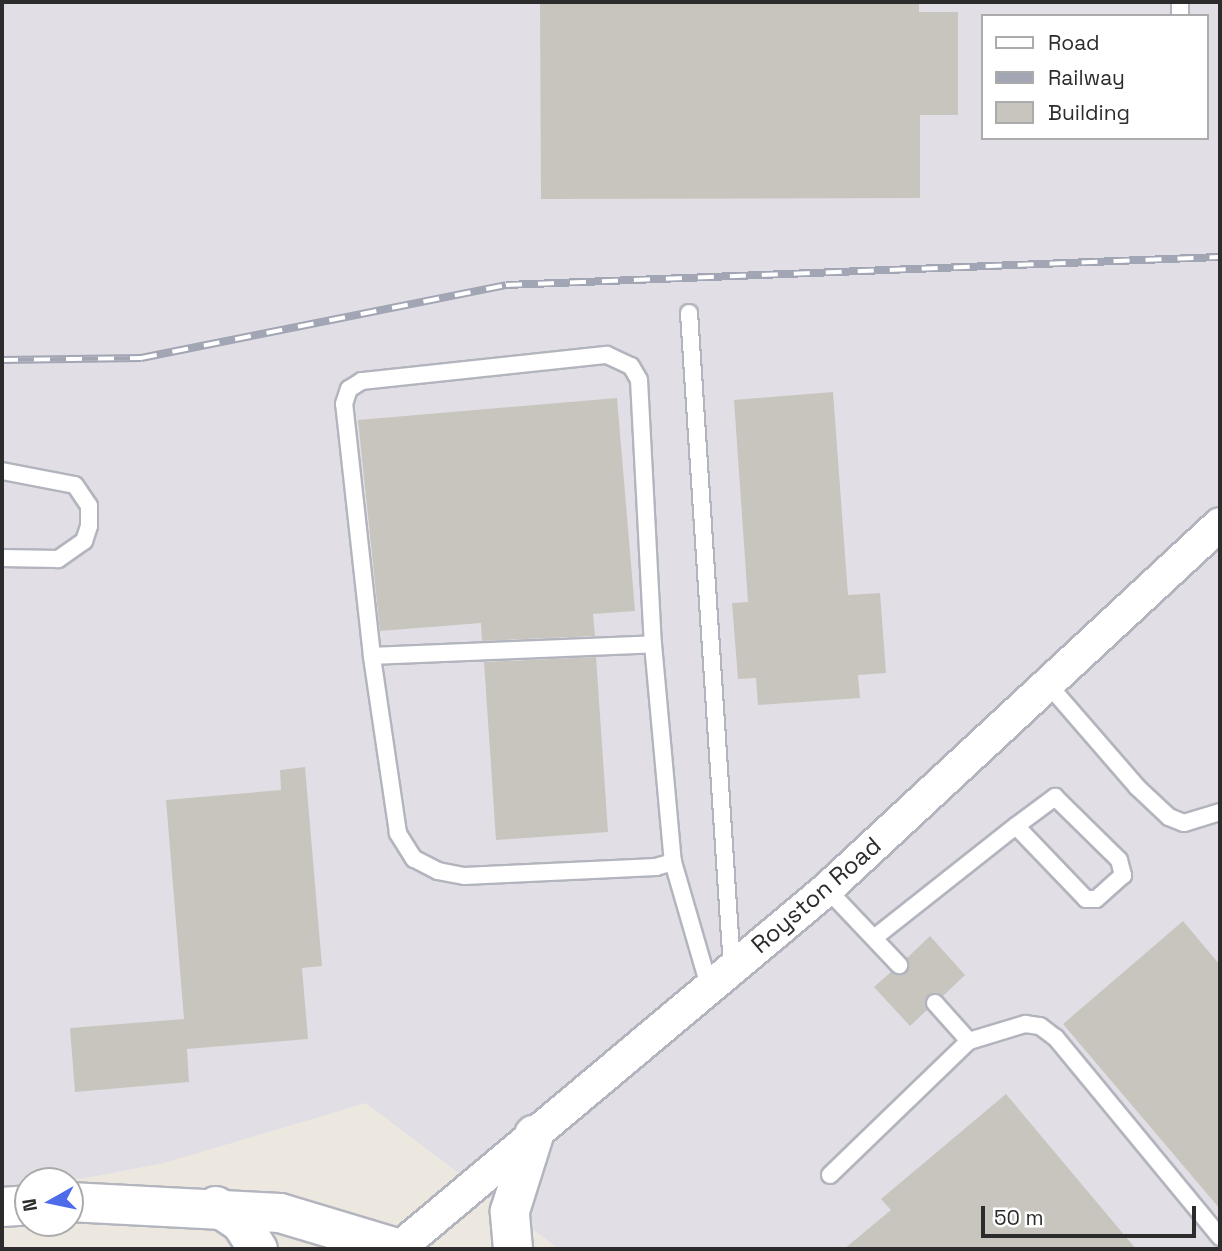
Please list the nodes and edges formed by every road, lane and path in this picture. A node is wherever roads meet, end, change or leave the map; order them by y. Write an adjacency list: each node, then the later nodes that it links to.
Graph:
1 (689, 313): 14 (lane)
2 (2, 471): 4 (lane)
3 (1220, 524): 7 (street, Royston Road)
4 (2, 558)
5 (653, 644): 6 (lane); 6 (lane); 10 (lane)
6 (372, 656): 10 (lane)
7 (1047, 683): 8 (lane); 11 (street, Royston Road)
8 (1220, 811)
9 (1017, 826): 9 (lane); 12 (lane)
10 (673, 862): 14 (lane)
11 (827, 890): 12 (lane); 14 (street, Royston Road)
12 (874, 938): 13 (lane)
13 (899, 965)
14 (721, 979): 17 (street, Royston Road)
15 (935, 1003): 16 (lane)
16 (969, 1041): 18 (lane); 21 (lane)
17 (534, 1135): 23 (street, Royston Road); 24 (main road)
18 (830, 1175)
19 (84, 1202): 20 (main road)
20 (216, 1206): 22 (main road); 23 (main road)
21 (1220, 1237)
22 (258, 1249)
23 (399, 1249)
24 (513, 1249)

